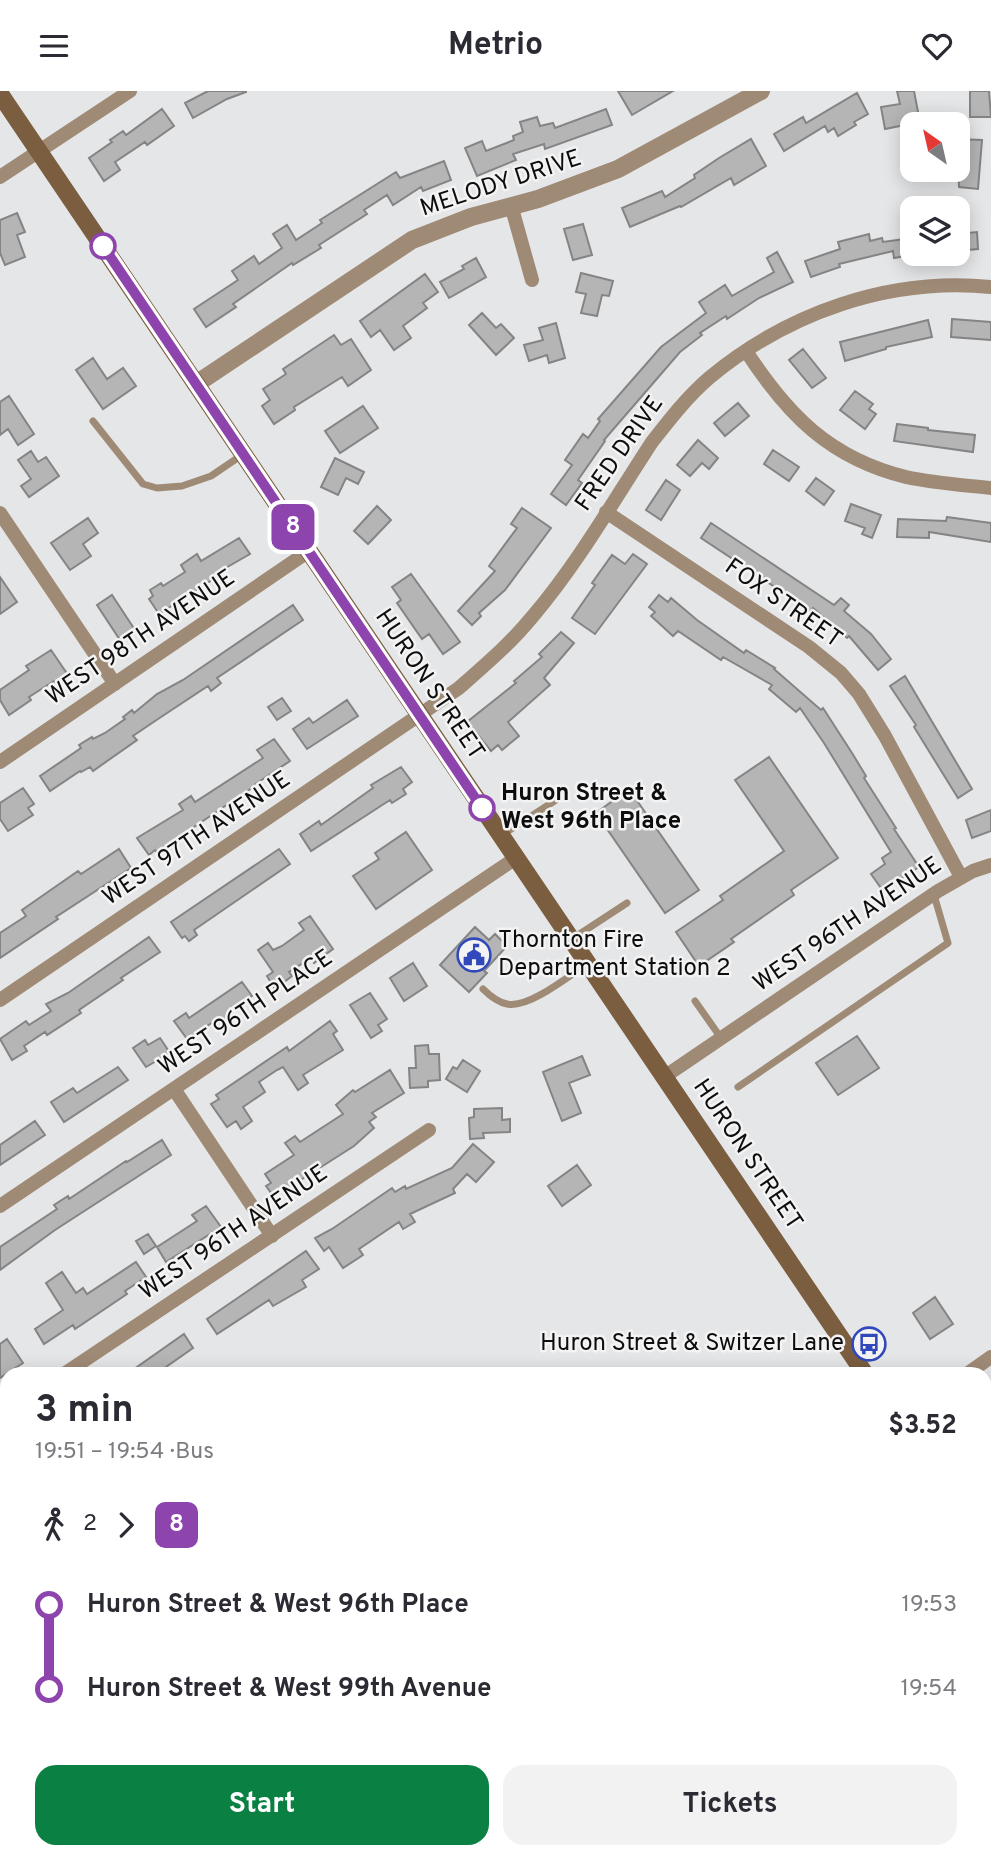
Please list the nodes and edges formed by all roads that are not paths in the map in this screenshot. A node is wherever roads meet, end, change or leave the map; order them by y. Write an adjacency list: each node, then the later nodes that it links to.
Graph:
1 (130, 91): 4 (street)
2 (761, 91): 6 (street, MELODY DRIVE)
3 (0, 94): 4 (main road, HURON STREET)
4 (39, 151): 5 (street); 10 (main road, HURON STREET)
5 (0, 177)
6 (511, 205): 7 (street); 10 (street, MELODY DRIVE)
7 (532, 280)
8 (991, 286): 9 (street, FRED DRIVE)
9 (746, 351): 13 (street); 14 (street, FRED DRIVE)
10 (196, 384): 12 (main road, HURON STREET)
11 (93, 421): 12 (lane)
12 (243, 454): 16 (main road, HURON STREET)
13 (991, 488)
14 (606, 512): 18 (street, FRED DRIVE); 24 (street, FOX STREET)
15 (0, 513): 17 (street)
16 (309, 551): 17 (street, WEST 98TH AVENUE); 18 (main road, HURON STREET)
17 (115, 684): 19 (street, WEST 98TH AVENUE)
18 (419, 715): 21 (main road, HURON STREET); 30 (street, WEST 97TH AVENUE)
19 (0, 762)
20 (556, 800): 21 (lane)
21 (501, 835): 22 (main road, HURON STREET)
22 (516, 858): 27 (main road, HURON STREET); 35 (street, WEST 96TH PLACE)
23 (991, 865): 24 (street, WEST 96TH AVENUE)
24 (961, 877): 25 (street, WEST 96TH AVENUE)
25 (933, 894): 32 (street, WEST 96TH AVENUE); 34 (lane)
26 (627, 903): 27 (lane)
27 (571, 940): 28 (main road, HURON STREET)
28 (588, 964): 29 (lane); 33 (main road, HURON STREET)
29 (483, 989)
30 (0, 1000)
31 (695, 1001): 32 (lane)
32 (721, 1038): 33 (street, WEST 96TH AVENUE)
33 (664, 1077): 40 (main road, HURON STREET)
34 (738, 1087)
35 (174, 1089): 37 (street, WEST 96TH PLACE); 38 (street)
36 (429, 1130): 38 (street, WEST 96TH AVENUE)
37 (0, 1206)
38 (272, 1236): 39 (street, WEST 96TH AVENUE)
39 (75, 1367)
40 (860, 1367)

